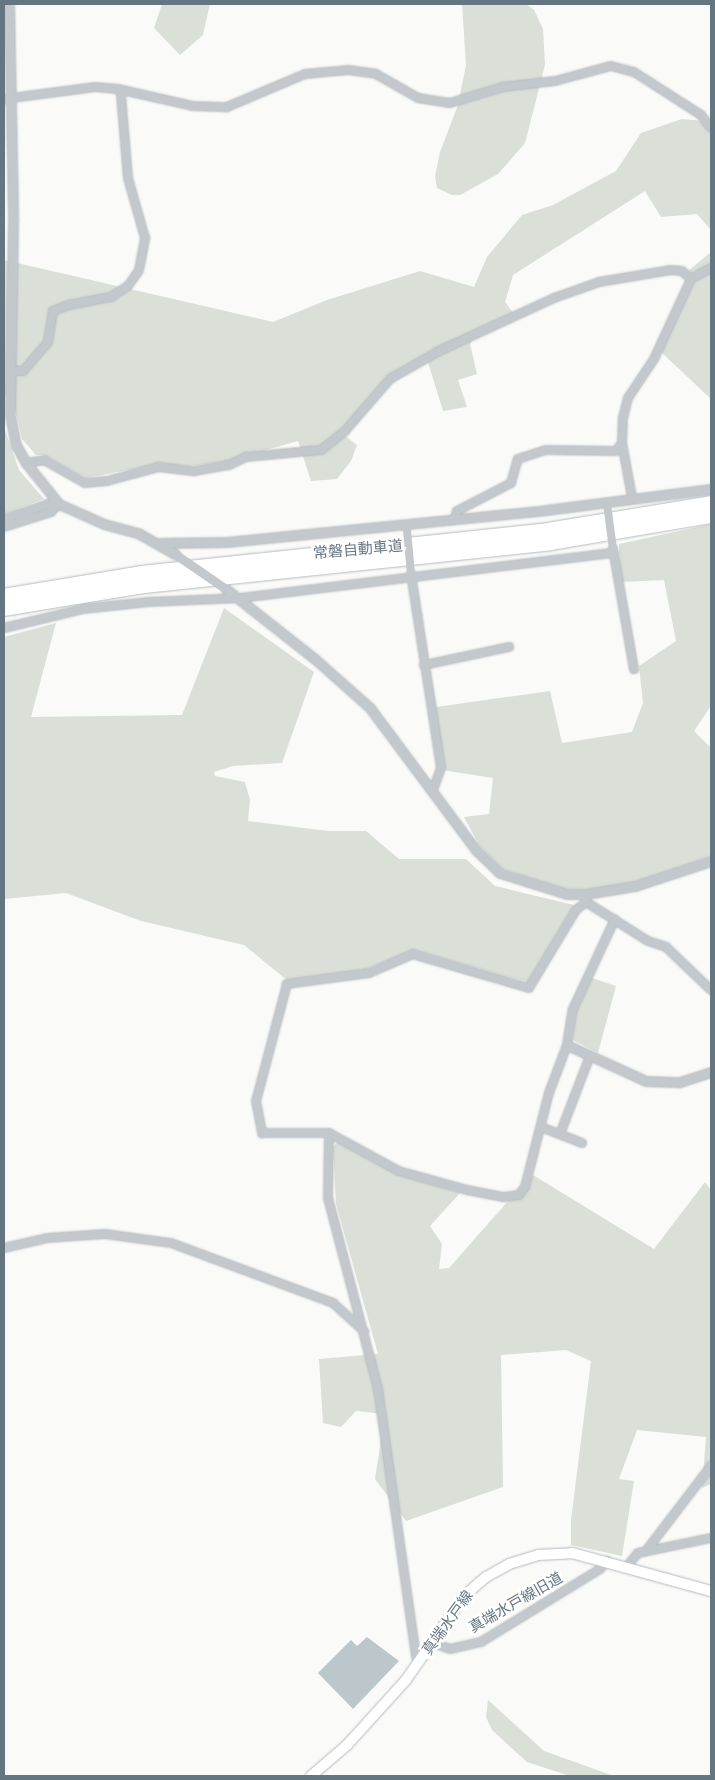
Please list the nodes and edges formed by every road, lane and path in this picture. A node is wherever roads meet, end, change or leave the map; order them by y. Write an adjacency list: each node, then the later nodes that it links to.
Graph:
1 (9, 4): 3 (street)
2 (118, 89): 3 (street); 4 (street); 7 (street)
3 (6, 99): 7 (street)
4 (711, 128)
5 (711, 268): 6 (street)
6 (691, 279): 8 (street); 9 (street)
7 (11, 371): 9 (street)
8 (622, 443): 11 (street); 16 (street)
9 (26, 463): 14 (street)
10 (711, 489): 11 (street)
11 (632, 497): 12 (street)
12 (607, 502): 16 (street); 21 (street, bridge)
13 (711, 503): 23 (highway, 常磐自動車道)
14 (59, 504): 17 (street); 19 (street); 20 (street)
15 (711, 516): 24 (highway, 常磐自動車道)
16 (455, 518): 18 (street)
17 (4, 519)
18 (406, 526): 20 (street); 22 (street, bridge)
19 (4, 528)
20 (160, 543): 25 (street, bridge)
21 (614, 551): 22 (street); 31 (street)
22 (411, 575): 25 (street); 30 (street)
23 (4, 596)
24 (72, 597): 26 (highway, 常磐自動車道); 27 (highway)
25 (240, 598): 28 (street); 32 (street)
26 (4, 609)
27 (4, 616)
28 (4, 628)
29 (509, 648): 30 (street)
30 (424, 665): 32 (street)
31 (634, 669)
32 (433, 790): 34 (street)
33 (711, 861): 34 (street)
34 (586, 898): 35 (street); 41 (street)
35 (615, 920): 36 (street); 37 (street)
36 (711, 990)
37 (567, 1045): 38 (street); 40 (street)
38 (590, 1056): 39 (street); 42 (street)
39 (711, 1072)
40 (541, 1127): 41 (street); 42 (street)
41 (329, 1133): 45 (street)
42 (560, 1134): 43 (street)
43 (582, 1143)
44 (4, 1248): 45 (street)
45 (364, 1331): 53 (street)
46 (711, 1466): 48 (street)
47 (711, 1538): 48 (street)
48 (646, 1551): 50 (street)
49 (607, 1560): 50 (main road, 真端水戸線); 52 (street, 真端水戸線旧道); 52 (main road, 真端水戸線)
50 (626, 1567): 51 (main road, 真端水戸線)
51 (711, 1591)
52 (433, 1643): 54 (main road, 真端水戸線)
53 (416, 1657)
54 (312, 1776)

